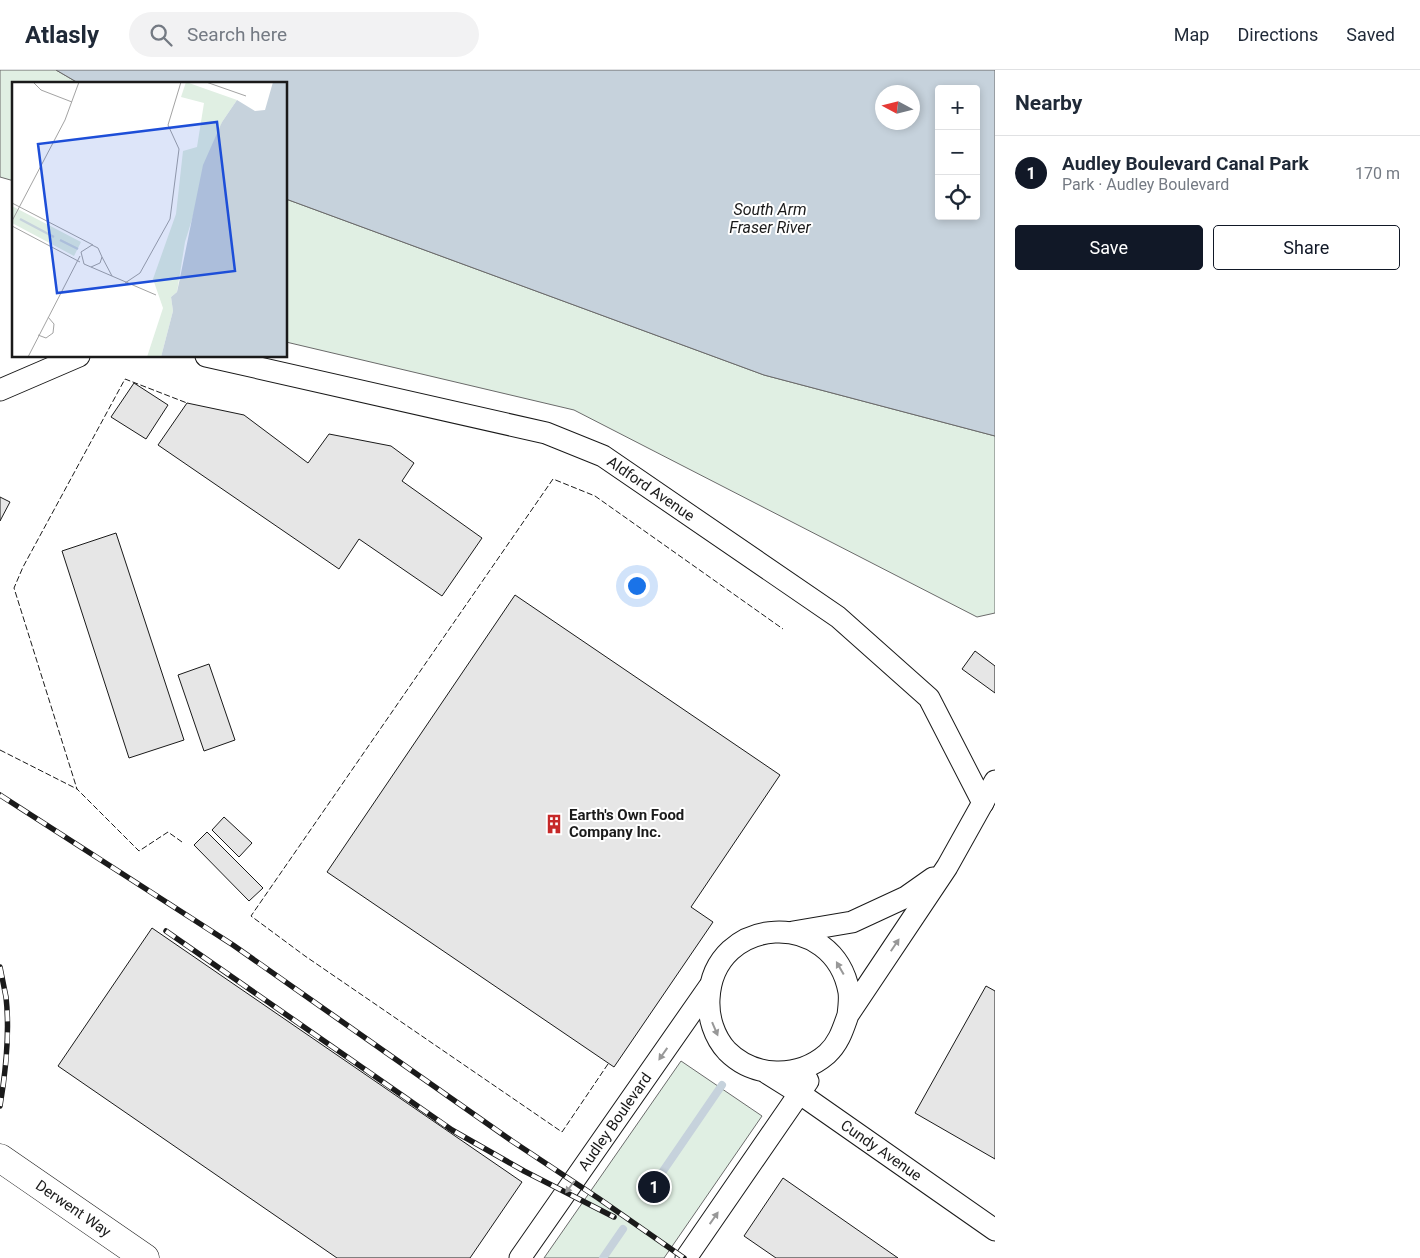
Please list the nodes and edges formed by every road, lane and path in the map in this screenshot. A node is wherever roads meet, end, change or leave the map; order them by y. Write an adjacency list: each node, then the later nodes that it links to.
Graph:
1 (73, 358): 3 (street)
2 (215, 358): 5 (street, Aldford Avenue)
3 (0, 390)
4 (995, 781): 5 (street)
5 (983, 803): 6 (street)
6 (947, 867): 7 (street); 9 (street, one-way to 6)
7 (793, 932): 8 (street); 9 (street, one-way to 7)
8 (710, 985): 11 (street, one-way to 11); 16 (street, Audley Boulevard, one-way to 16)
9 (848, 1015): 10 (street)
10 (827, 1053): 11 (street); 12 (street)
11 (765, 1072): 12 (street, Cundy Avenue)
12 (799, 1093): 14 (street, Cundy Avenue); 17 (street, one-way to 12)
13 (0, 1158): 15 (street, Derwent Way)
14 (995, 1230)
15 (145, 1258)
16 (520, 1258)
17 (686, 1258)

